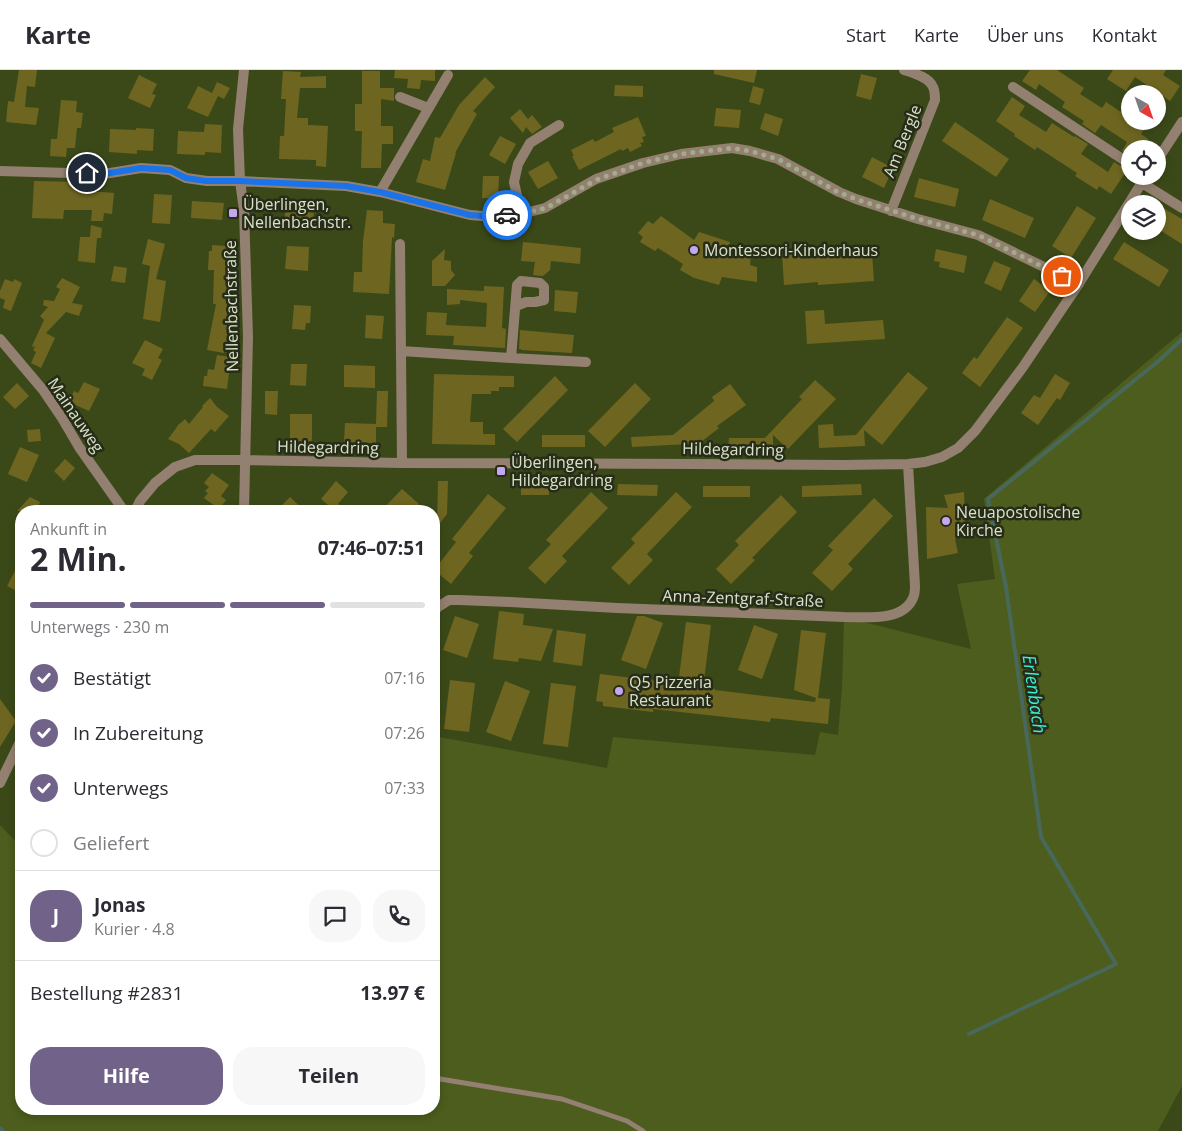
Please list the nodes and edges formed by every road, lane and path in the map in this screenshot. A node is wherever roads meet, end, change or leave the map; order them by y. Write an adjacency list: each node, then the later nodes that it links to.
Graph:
1 (244, 70): 12 (street, Nellenbachstraße)
2 (904, 70): 17 (street, Am Bergle)
3 (448, 75): 6 (street)
4 (1012, 87): 10 (street)
5 (400, 97): 6 (street)
6 (428, 108): 15 (street)
7 (1182, 122): 9 (street)
8 (559, 125): 18 (street)
9 (1166, 147)
10 (1121, 158)
11 (0, 171): 12 (street)
12 (240, 181): 15 (street); 26 (street, Nellenbachstraße)
13 (1141, 185): 20 (street, Hildegardring)
14 (1151, 185): 16 (street)
15 (380, 192): 18 (street)
16 (1182, 208)
17 (891, 211): 18 (street); 20 (street)
18 (521, 214)
19 (400, 244): 23 (street)
20 (1079, 284): 28 (street, Hildegardring)
21 (516, 306): 24 (street)
22 (0, 338): 29 (street, Mainauweg)
23 (401, 351): 24 (street); 27 (street)
24 (511, 358): 25 (street)
25 (586, 362)
26 (245, 460): 27 (street, Hildegardring); 30 (street, Hildegardring); 31 (street, Nellenbachstraße)
27 (402, 463): 28 (street, Hildegardring)
28 (908, 464): 32 (street, Anna-Zentgraf-Straße)
29 (120, 505)
30 (138, 505)
31 (244, 505)
32 (440, 606)
33 (15, 752): 34 (street)
34 (0, 783)
35 (440, 1079): 36 (lane)
36 (643, 1131)

